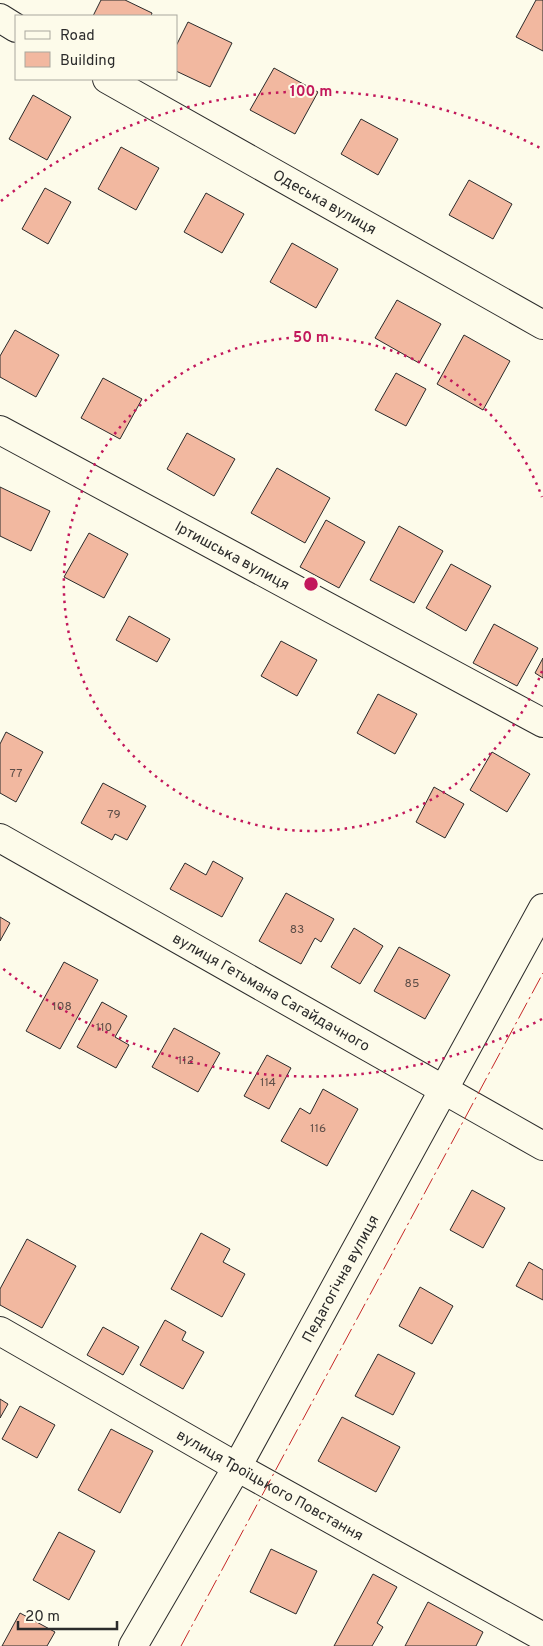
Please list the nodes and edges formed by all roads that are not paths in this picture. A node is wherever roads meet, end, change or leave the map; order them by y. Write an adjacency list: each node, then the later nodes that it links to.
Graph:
1 (0, 18): 2 (street)
2 (15, 27)
3 (109, 80): 4 (street, Одеська вулиця)
4 (543, 325)
5 (0, 430): 6 (street, Іртишська вулиця)
6 (543, 723)
7 (0, 838): 9 (street, вулиця Гетьмана Сагайдачного)
8 (543, 908): 9 (street, Педагогічна вулиця)
9 (443, 1089): 10 (street, вулиця Гетьмана Сагайдачного); 12 (street, Педагогічна вулиця)
10 (543, 1146)
11 (0, 1331): 12 (street, вулиця Троїцького Повстання)
12 (237, 1467): 13 (street, вулиця Троїцького Повстання); 14 (street, Педагогічна вулиця)
13 (537, 1633)
14 (133, 1646)

